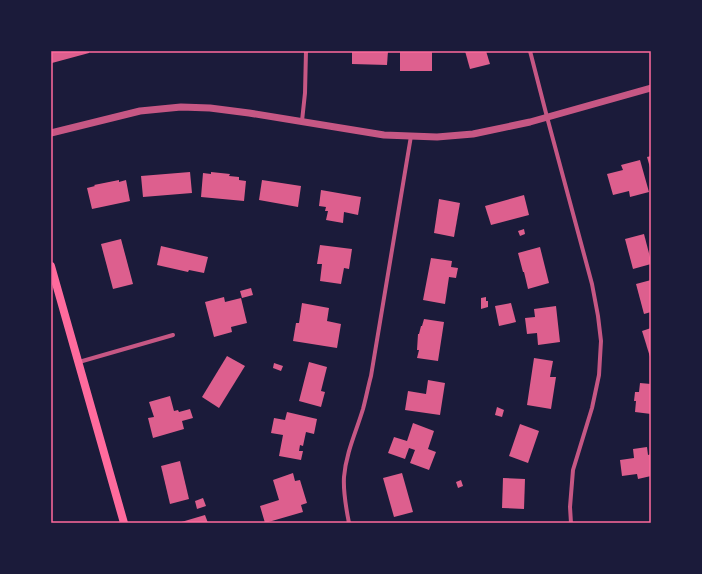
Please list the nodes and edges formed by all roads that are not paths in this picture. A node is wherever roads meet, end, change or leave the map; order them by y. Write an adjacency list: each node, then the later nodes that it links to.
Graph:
1 (306, 51): 5 (street)
2 (530, 51): 4 (street)
3 (651, 88): 4 (street)
4 (547, 117): 7 (street); 13 (street)
5 (302, 122): 6 (street); 7 (street)
6 (51, 133)
7 (411, 136): 12 (street)
8 (51, 266): 10 (main road)
9 (173, 335): 10 (street)
10 (78, 362): 11 (main road)
11 (124, 523)
12 (350, 523)
13 (571, 523)

